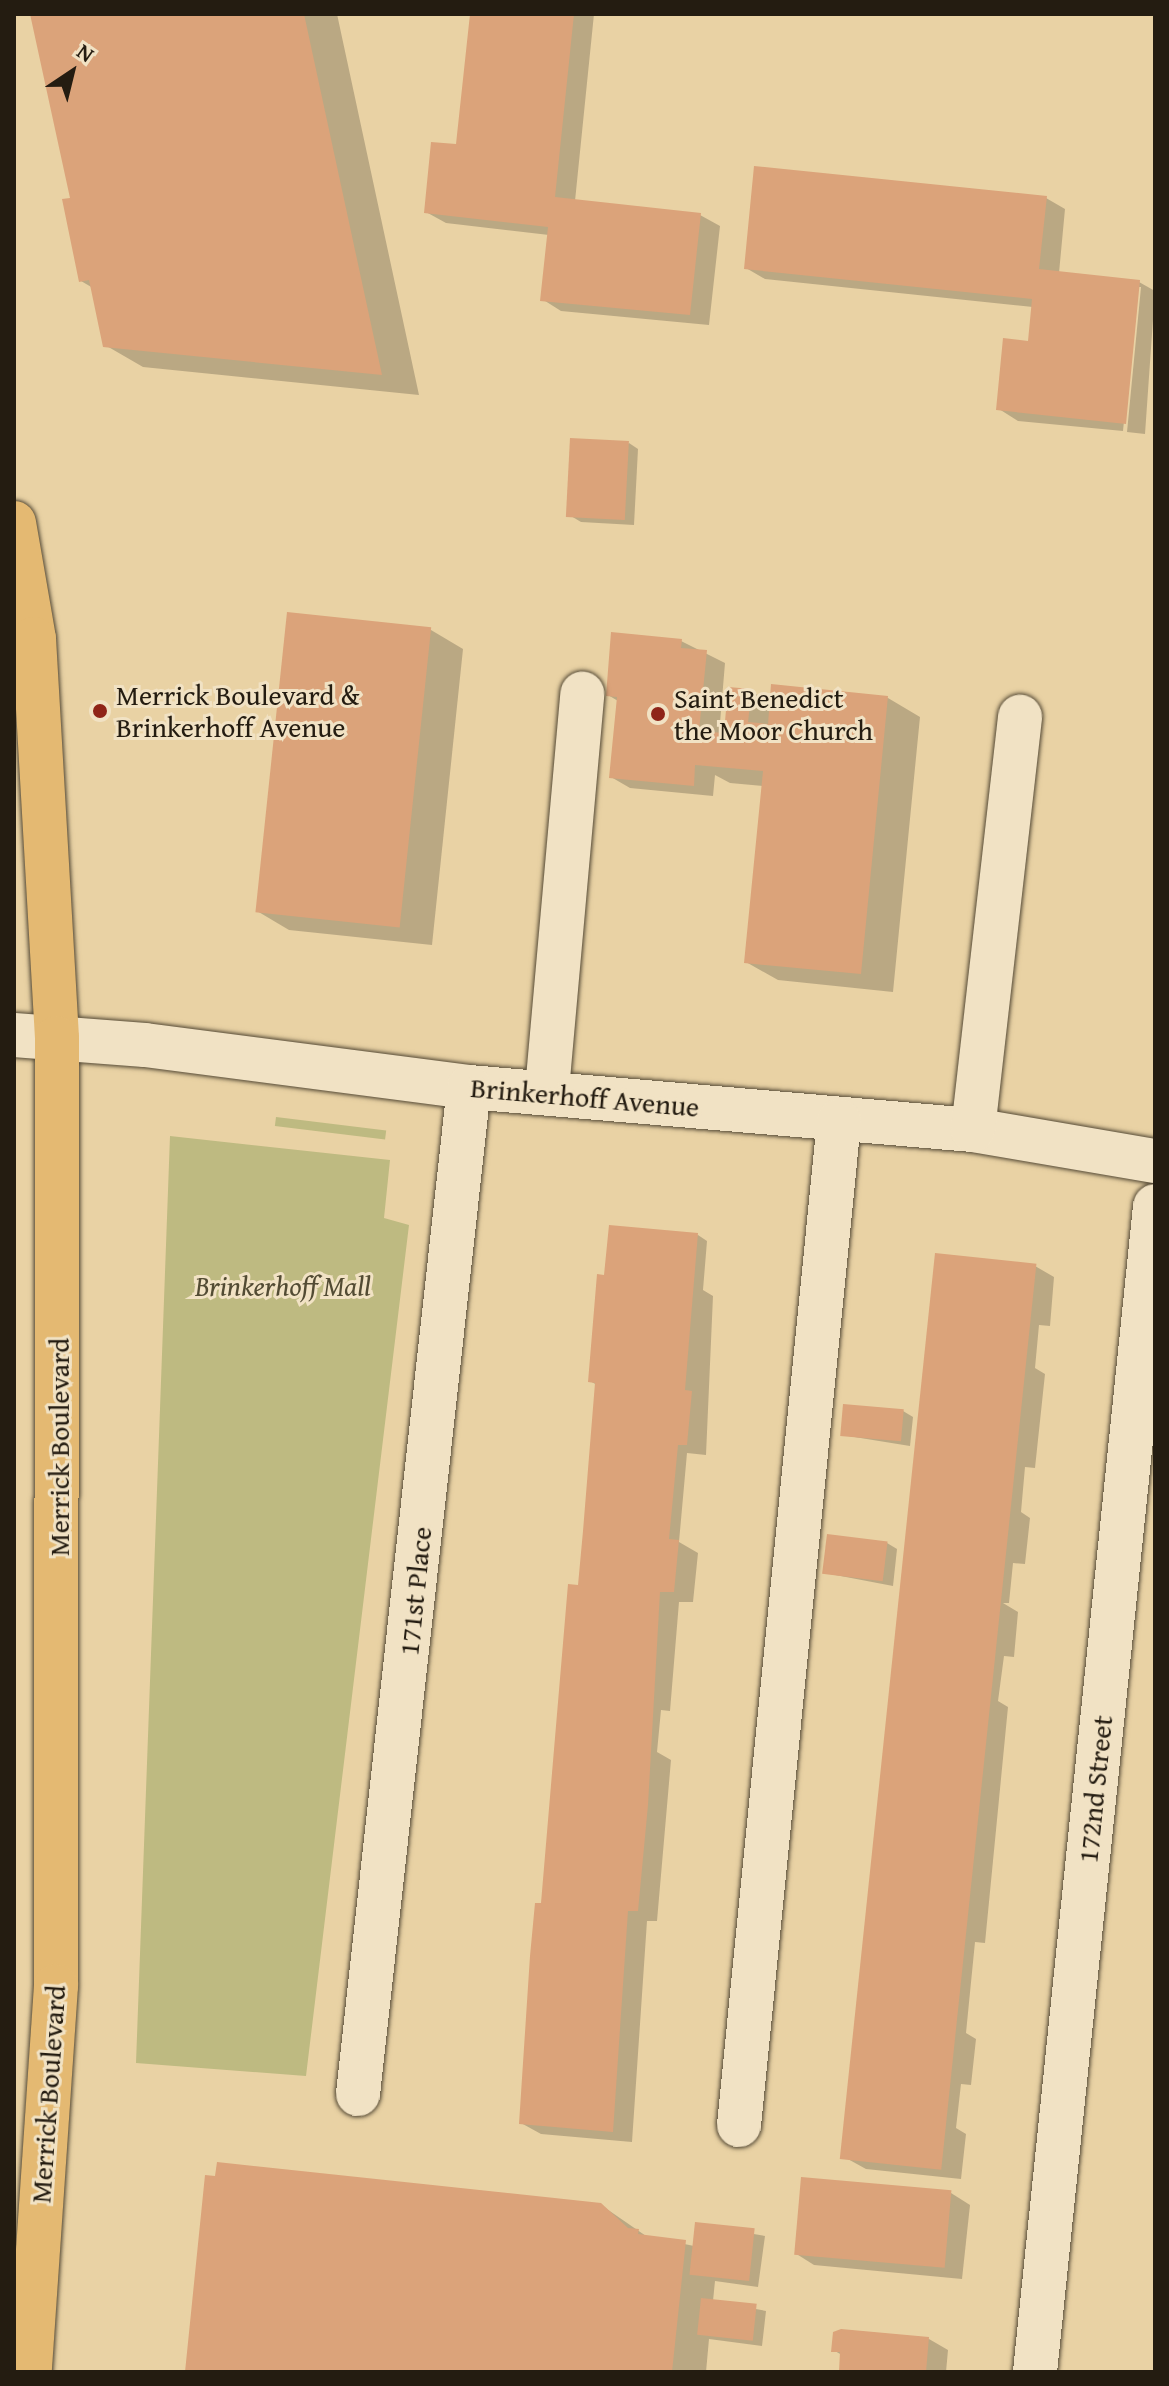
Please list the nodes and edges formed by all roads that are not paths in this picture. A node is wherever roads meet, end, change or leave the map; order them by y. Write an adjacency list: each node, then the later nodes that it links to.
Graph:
1 (14, 523): 5 (main road, Merrick Boulevard)
2 (582, 694): 7 (street)
3 (1020, 717): 9 (street)
4 (14, 1035): 5 (street, Brinkerhoff Avenue)
5 (57, 1038): 6 (street, Brinkerhoff Avenue); 14 (main road, Merrick Boulevard)
6 (469, 1087): 7 (street, Brinkerhoff Avenue); 12 (street, 171st Place)
7 (547, 1090): 8 (street, Brinkerhoff Avenue)
8 (839, 1121): 9 (street, Brinkerhoff Avenue); 13 (street)
9 (973, 1130): 10 (street, Brinkerhoff Avenue)
10 (1155, 1161)
11 (1155, 1206): 15 (street, 172nd Street)
12 (358, 2094)
13 (739, 2125)
14 (30, 2372)
15 (1035, 2372)

